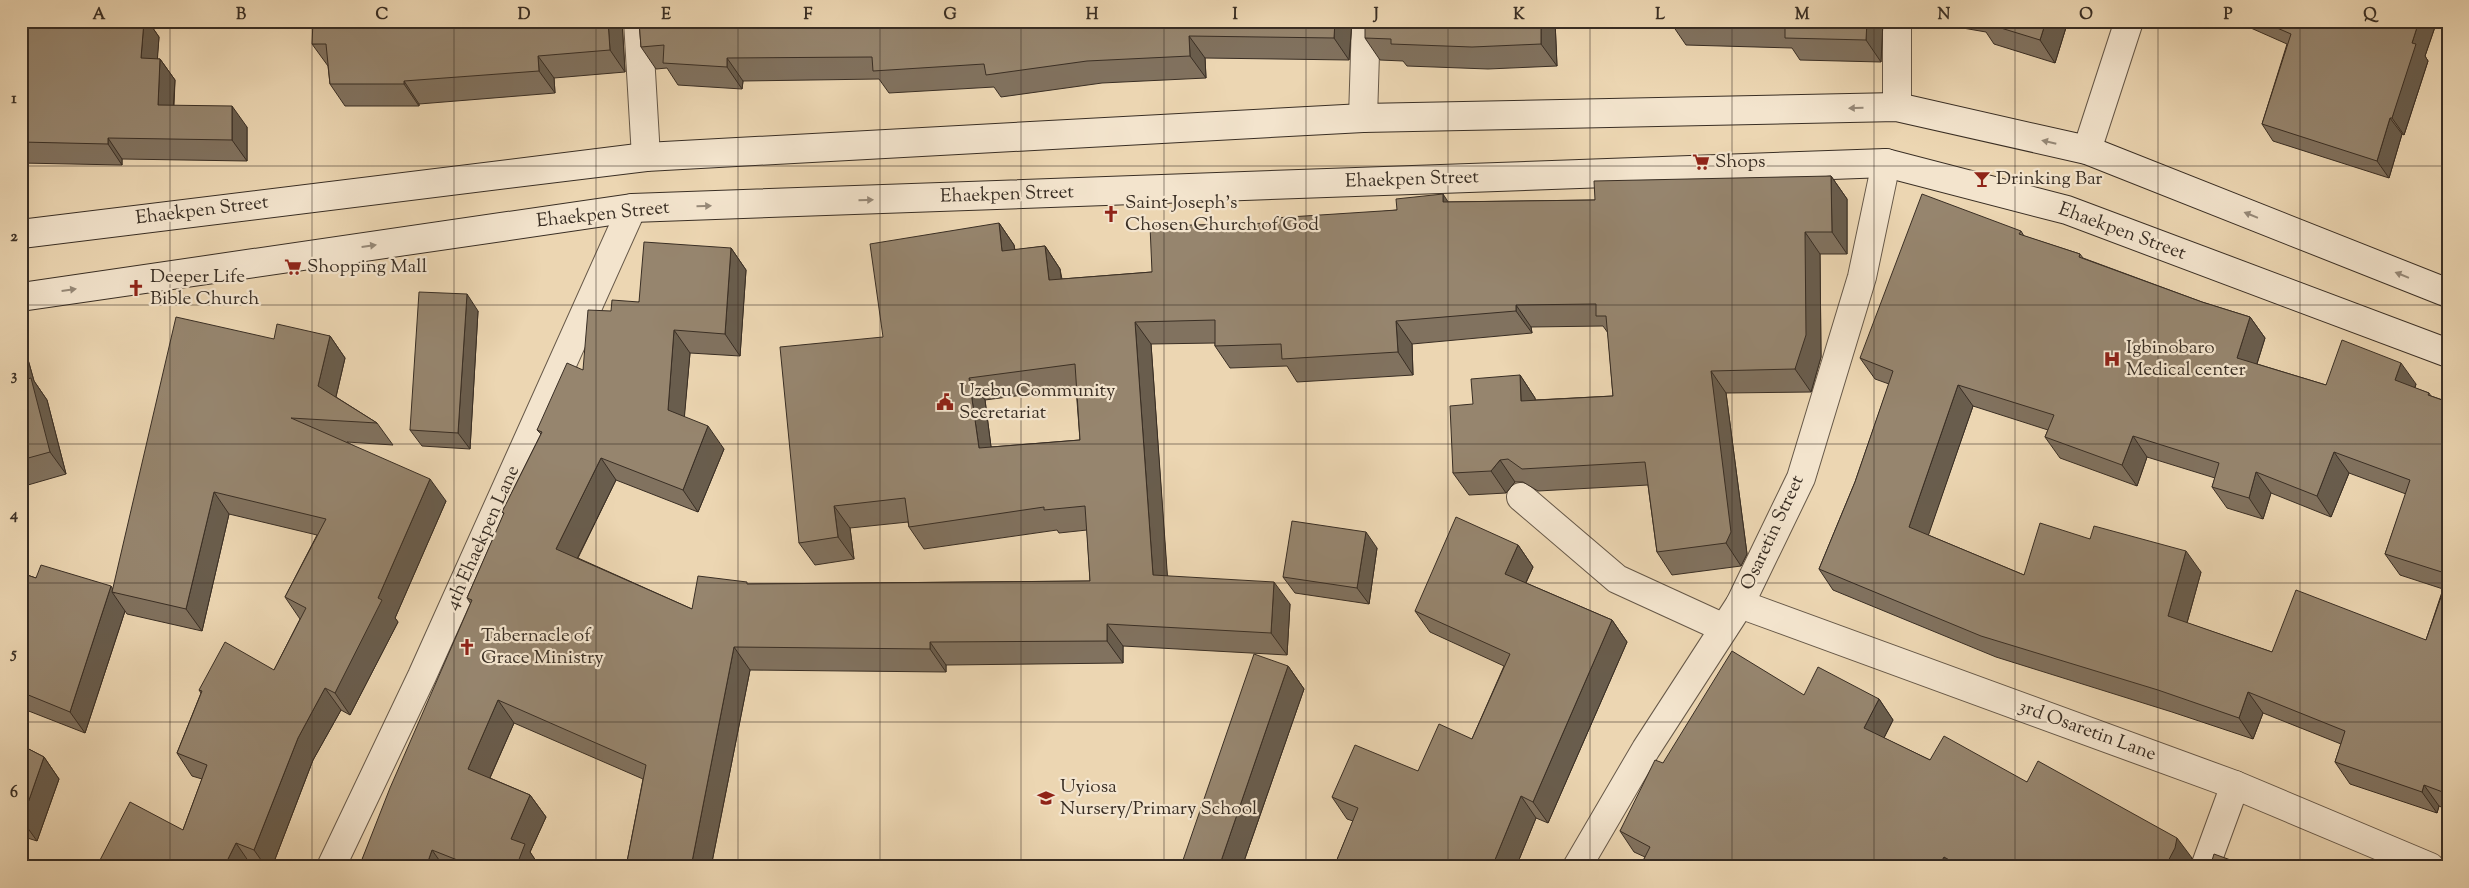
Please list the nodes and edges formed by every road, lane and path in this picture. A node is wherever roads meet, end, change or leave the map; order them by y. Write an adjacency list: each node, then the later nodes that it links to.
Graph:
1 (638, 21): 8 (street)
2 (1366, 21): 6 (street)
3 (1897, 21): 5 (street)
4 (2129, 21): 7 (street)
5 (1896, 107): 6 (street, Ehaekpen Street, one-way to 6); 7 (street, Ehaekpen Street, one-way to 5)
6 (1363, 118): 8 (street, Ehaekpen Street)
7 (2087, 150): 12 (street, Ehaekpen Street, one-way to 7)
8 (646, 157): 11 (street, Ehaekpen Street)
9 (1886, 163): 10 (street, Ehaekpen Street, one-way to 9); 14 (street, Ehaekpen Street); 16 (street, Osaretin Street)
10 (632, 208): 13 (street, Ehaekpen Street, one-way to 10); 19 (street, 4th Ehaekpen Lane)
11 (21, 234)
12 (2448, 293)
13 (21, 297)
14 (2448, 353)
15 (1521, 497): 17 (street)
16 (1740, 604): 17 (street, Osaretin Street); 18 (street, 3rd Osaretin Lane)
17 (1724, 628): 20 (street, Osaretin Street)
18 (2235, 785): 21 (street); 22 (street, 3rd Osaretin Lane)
19 (331, 867)
20 (1577, 867)
21 (2205, 867)
22 (2430, 867)

